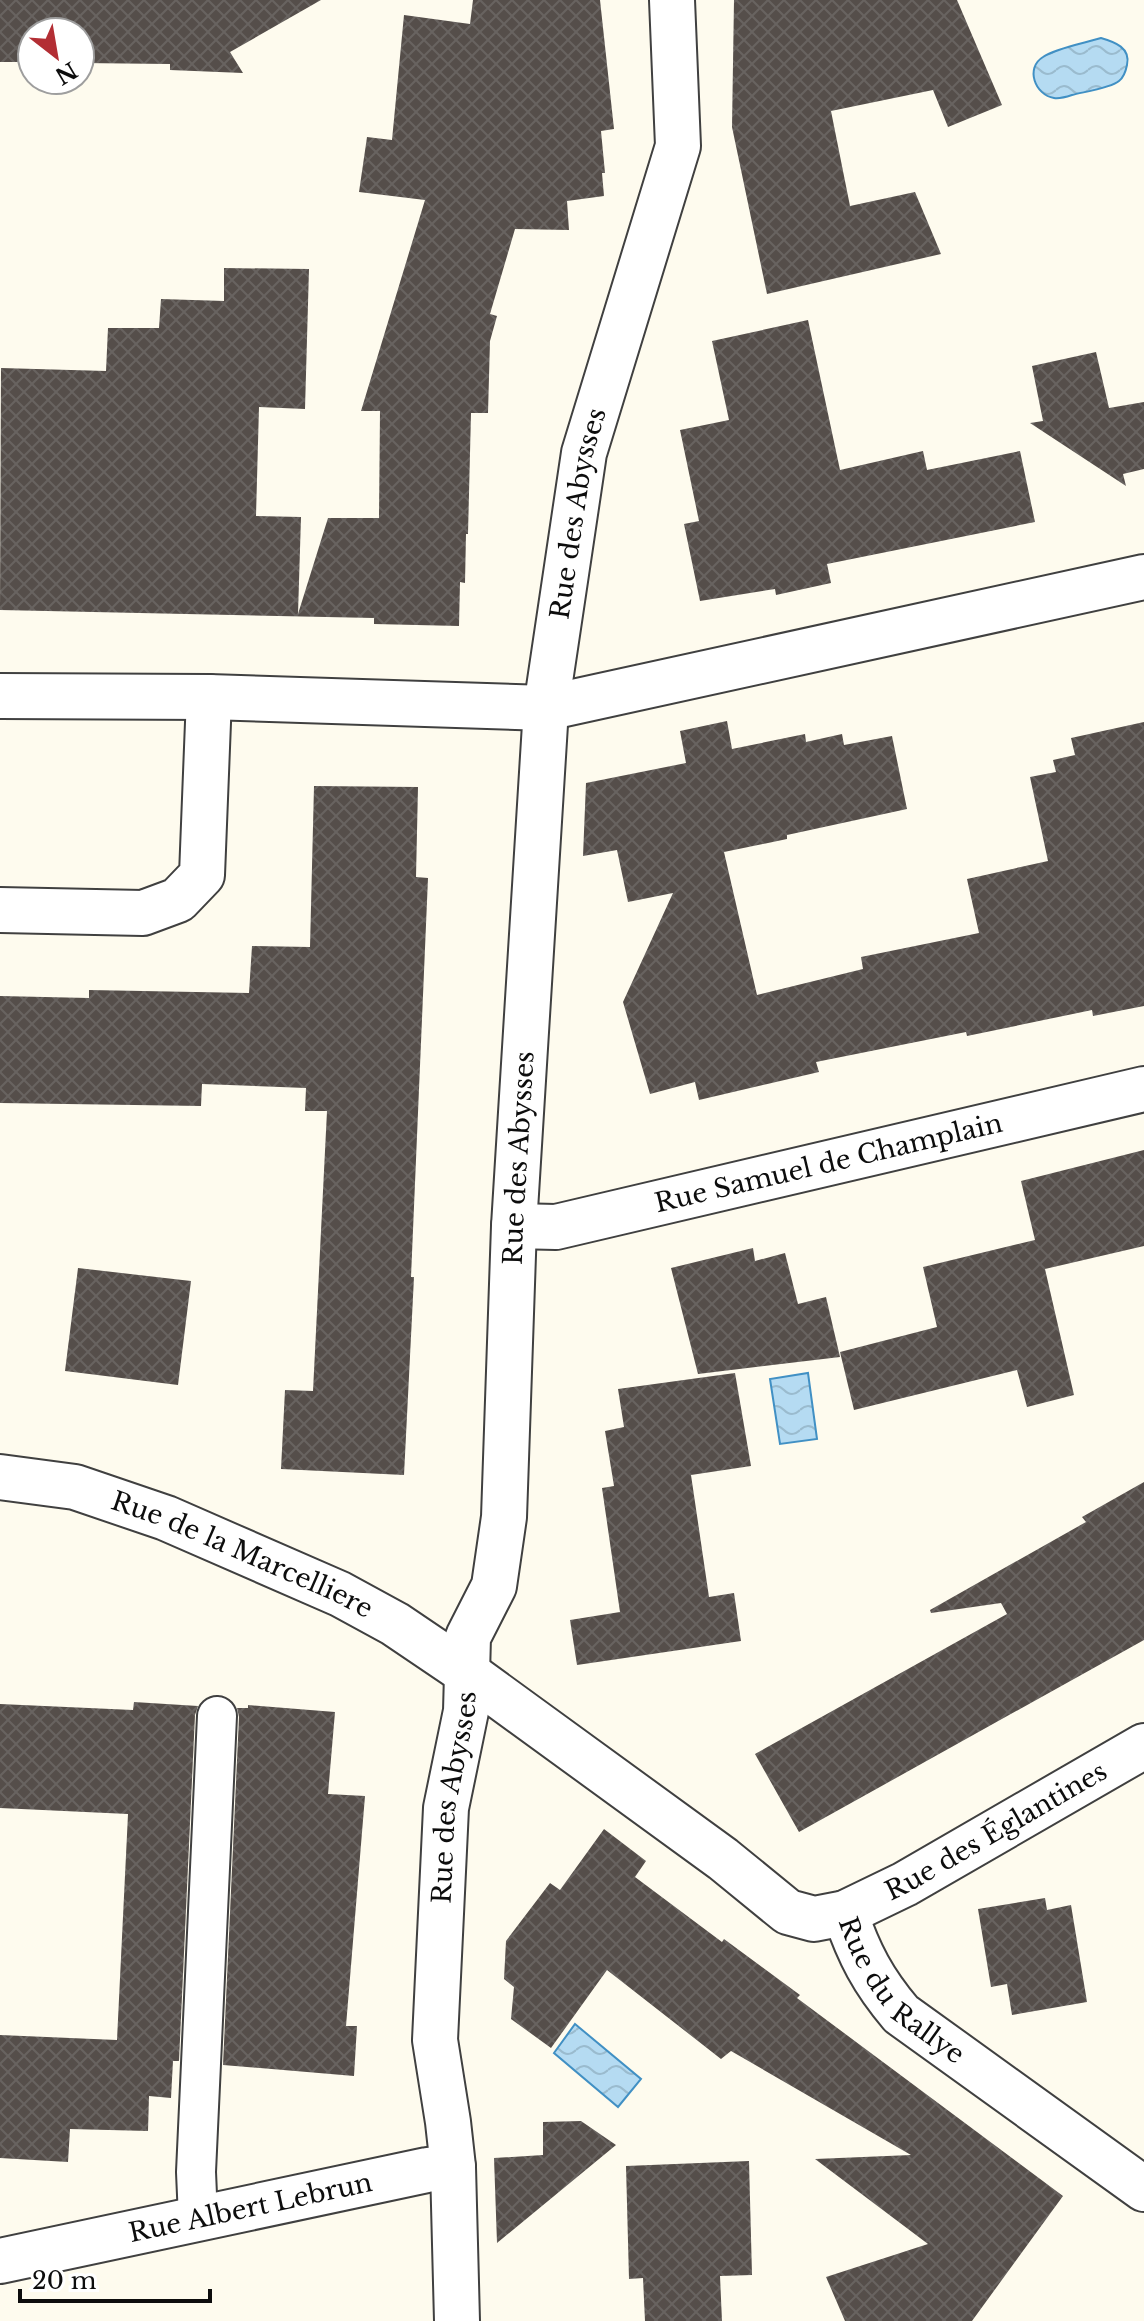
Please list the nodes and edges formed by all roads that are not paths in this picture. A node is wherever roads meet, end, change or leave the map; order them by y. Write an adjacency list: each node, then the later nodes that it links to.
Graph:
1 (672, 0): 5 (street, Rue des Abysses)
2 (1144, 577): 5 (street)
3 (0, 696): 4 (street)
4 (209, 697): 5 (street); 6 (street)
5 (546, 708): 8 (street, Rue des Abysses)
6 (0, 910)
7 (1144, 1089): 8 (street, Rue Samuel de Champlain)
8 (514, 1226): 10 (street, Rue des Abysses)
9 (0, 1477): 10 (street, Rue de la Marcelliere)
10 (466, 1672): 13 (street, Rue du Rallye); 14 (street, Rue des Abysses)
11 (217, 1716): 16 (lane)
12 (1144, 1746): 13 (street, Rue des Églantines)
13 (845, 1913): 15 (street, Rue du Rallye)
14 (453, 2167): 16 (street, Rue Albert Lebrun); 18 (street, Rue des Abysses)
15 (1144, 2189)
16 (198, 2218): 17 (street, Rue Albert Lebrun)
17 (0, 2261)
18 (457, 2321)

